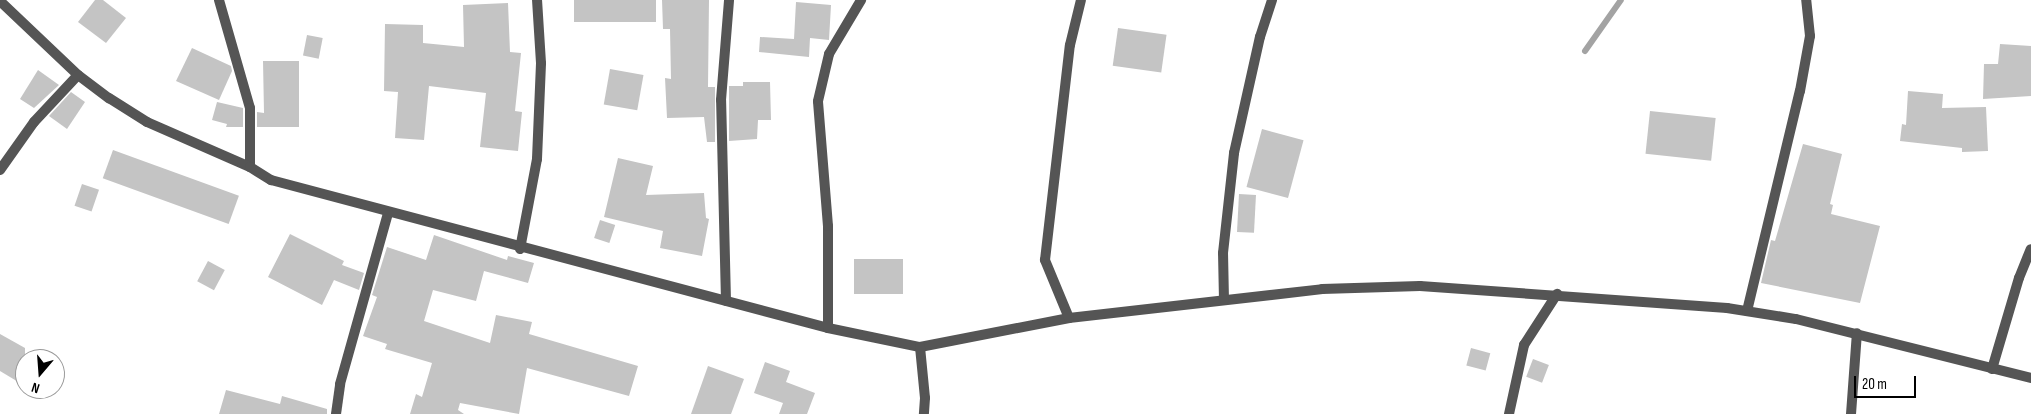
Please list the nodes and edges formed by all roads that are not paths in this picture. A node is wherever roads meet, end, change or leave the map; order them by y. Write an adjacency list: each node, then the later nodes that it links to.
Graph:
1 (219, 0): 10 (street)
2 (537, 0): 13 (street)
3 (729, 0): 17 (street)
4 (860, 0): 20 (street)
5 (1081, 0): 19 (street)
6 (1272, 0): 16 (street)
7 (1806, 0): 18 (street)
8 (0, 1): 9 (street)
9 (78, 75): 10 (street); 11 (street)
10 (250, 167): 12 (street)
11 (0, 170)
12 (388, 213): 13 (street); 25 (street)
13 (520, 249): 17 (street)
14 (2031, 249): 23 (street)
15 (1557, 294): 16 (street); 18 (street); 27 (street)
16 (1224, 300): 19 (street)
17 (726, 301): 20 (street)
18 (1747, 311): 21 (street)
19 (1068, 318): 22 (street)
20 (828, 328): 22 (street)
21 (1857, 333): 23 (street); 28 (street)
22 (920, 347): 26 (street)
23 (1992, 369): 24 (street)
24 (2031, 378)
25 (336, 414)
26 (924, 414)
27 (1509, 414)
28 (1851, 414)

